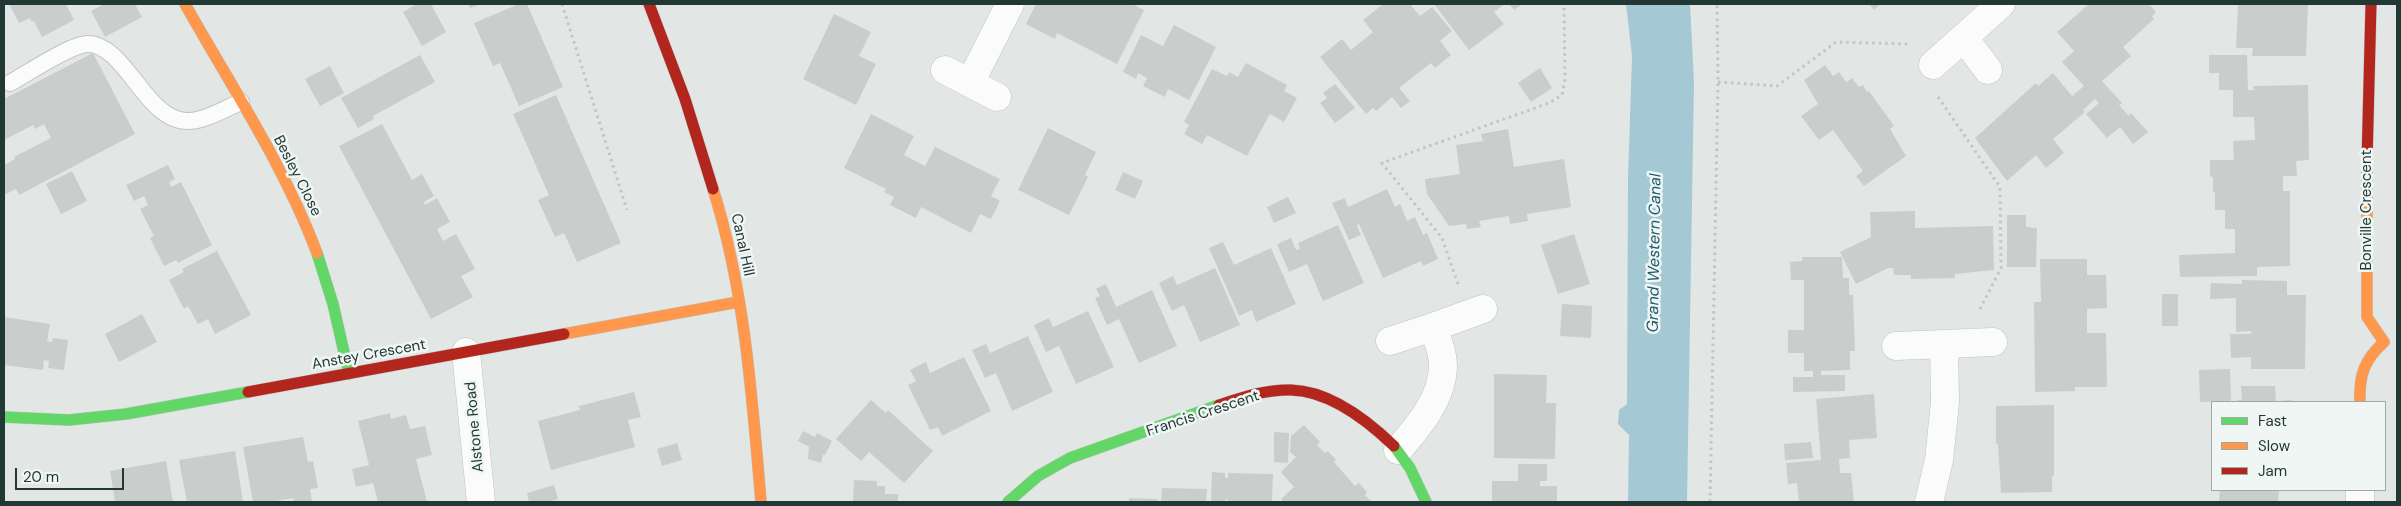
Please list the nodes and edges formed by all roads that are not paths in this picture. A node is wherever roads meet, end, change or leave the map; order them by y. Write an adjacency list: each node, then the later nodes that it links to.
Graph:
1 (185, 4): 13 (street, Besley Close)
2 (649, 4): 14 (street, Canal Hill)
3 (1010, 4): 10 (street)
4 (2001, 4): 6 (street)
5 (2371, 4): 17 (street, Bonville Crescent)
6 (1964, 38): 7 (street); 9 (street)
7 (1932, 65)
8 (945, 70): 10 (street)
9 (1988, 70)
10 (970, 82): 12 (street)
11 (10, 83): 13 (lane)
12 (997, 97)
13 (241, 102): 23 (street, Besley Close)
14 (738, 302): 22 (street, Anstey Crescent); 28 (street, Canal Hill)
15 (1476, 311): 16 (street)
16 (1433, 327): 18 (street); 26 (street)
17 (2390, 340): 24 (street, Bonville Crescent)
18 (1390, 341)
19 (1993, 342): 20 (street)
20 (1953, 344): 21 (street); 31 (street)
21 (1896, 346)
22 (466, 352): 23 (street, Anstey Crescent); 27 (street, Alstone Road)
23 (350, 374): 25 (street, Anstey Crescent)
24 (2360, 401)
25 (4, 417)
26 (1398, 450): 29 (street, Francis Crescent); 30 (street, Francis Crescent)
27 (482, 502)
28 (761, 502)
29 (1008, 502)
30 (1426, 502)
31 (1928, 502)

